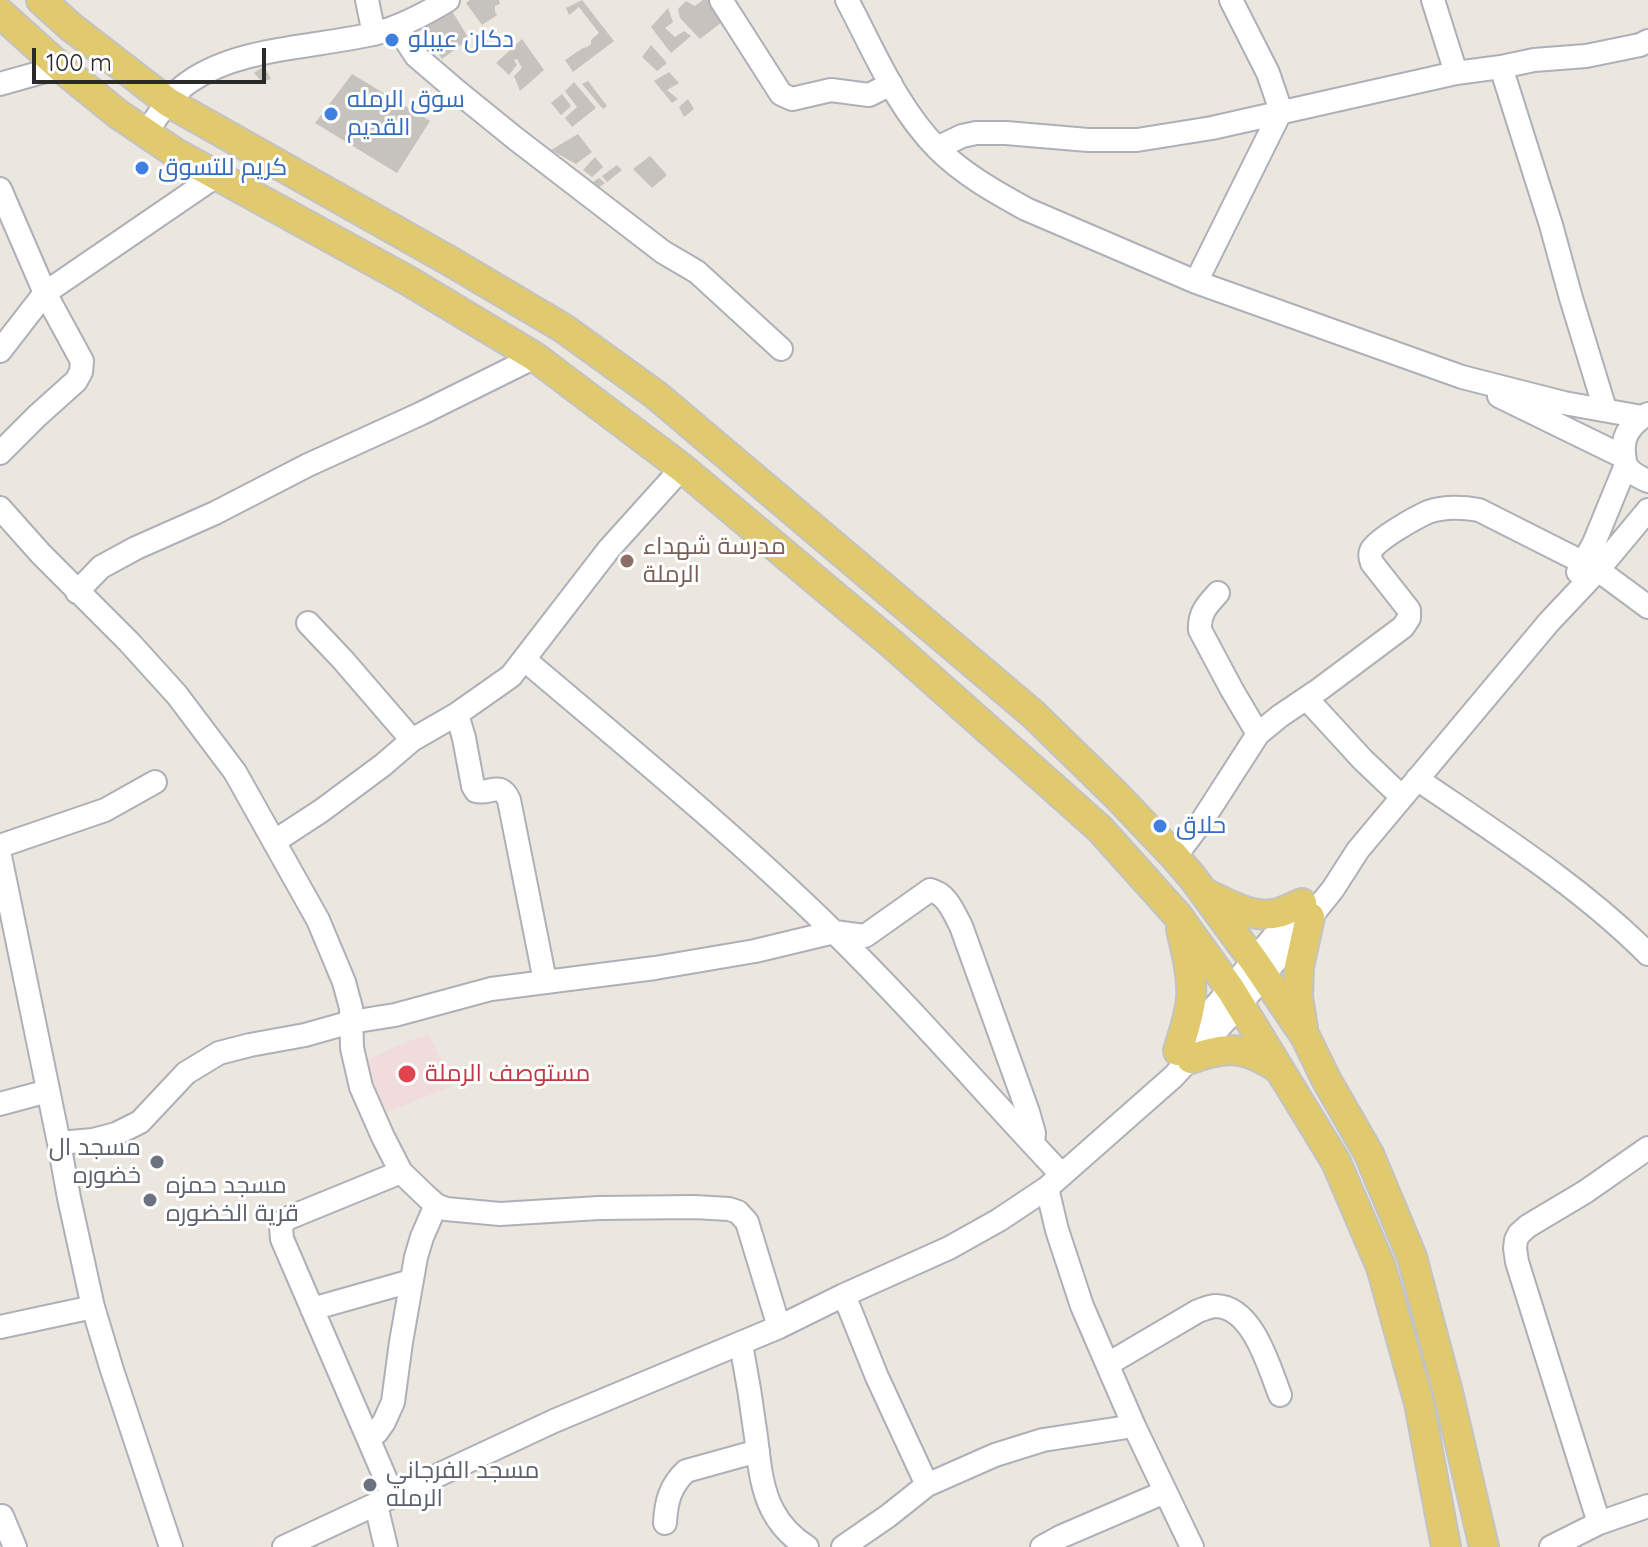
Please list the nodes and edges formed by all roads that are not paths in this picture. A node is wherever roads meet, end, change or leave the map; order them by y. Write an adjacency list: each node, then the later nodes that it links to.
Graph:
1 (41, 0): 17 (main road)
2 (367, 0): 10 (street)
3 (448, 0): 9 (street)
4 (721, 0): 16 (street)
5 (847, 0): 16 (street)
6 (1231, 0): 18 (street)
7 (1433, 0): 14 (street)
8 (0, 13): 12 (main road)
9 (397, 27): 10 (street); 25 (street)
10 (374, 34): 17 (street)
11 (1648, 41): 13 (street)
12 (60, 67): 15 (street); 19 (main road)
13 (1501, 67): 14 (street); 29 (street)
14 (1456, 73): 18 (street)
15 (0, 84)
16 (891, 84): 20 (street)
17 (168, 102): 19 (street); 52 (main road)
18 (1281, 111): 20 (street); 23 (street)
19 (145, 134): 21 (main road)
20 (937, 148): 23 (street)
21 (216, 176): 24 (street); 27 (main road)
22 (0, 189): 24 (street)
23 (1196, 282): 28 (street)
24 (45, 293): 26 (street); 31 (street)
25 (781, 349)
26 (0, 351)
27 (535, 357): 33 (main road); 38 (street)
28 (1462, 377): 29 (street); 32 (street)
29 (1605, 409): 30 (street)
30 (1645, 416): 32 (street)
31 (0, 453)
32 (1625, 461): 34 (street); 37 (street)
33 (682, 468): 42 (street); 55 (main road)
34 (1648, 481)
35 (0, 508): 38 (street)
36 (1648, 510): 37 (street)
37 (1591, 566): 40 (street); 43 (street); 48 (street)
38 (77, 592): 49 (street)
39 (1218, 593): 45 (street)
40 (1648, 607)
41 (308, 623): 46 (street)
42 (525, 660): 44 (street); 56 (street)
43 (1307, 699): 45 (street); 48 (street)
44 (457, 714): 46 (street); 59 (street)
45 (1258, 734): 52 (street)
46 (412, 740): 49 (street)
47 (155, 782): 50 (street)
48 (1409, 788): 54 (street); 57 (street)
49 (275, 841): 61 (street)
50 (0, 846)
51 (0, 856): 65 (street)
52 (1175, 857): 53 (main road)
53 (1203, 892): 54 (main road); 58 (main road)
54 (1306, 910): 58 (street); 62 (main road)
55 (1178, 916): 60 (main road); 63 (main road)
56 (834, 932): 59 (street); 68 (street); 68 (street)
57 (1648, 954)
58 (1259, 968): 60 (street); 62 (main road)
59 (545, 981): 61 (street)
60 (1235, 997): 63 (street); 64 (main road)
61 (351, 1022): 67 (street); 70 (street)
62 (1305, 1036): 101 (main road)
63 (1184, 1055): 64 (main road); 71 (street)
64 (1281, 1070): 100 (main road)
65 (48, 1091): 66 (street); 67 (street)
66 (0, 1104)
67 (59, 1143): 75 (street)
68 (1033, 1144): 71 (street)
69 (1648, 1148): 91 (street)
70 (401, 1172): 72 (street); 76 (street)
71 (1055, 1182): 74 (street); 80 (street)
72 (436, 1205): 73 (street); 78 (street)
73 (411, 1281): 76 (street); 83 (street)
74 (844, 1295): 78 (street); 85 (street)
75 (93, 1307): 77 (street); 94 (street)
76 (312, 1309): 83 (street)
77 (0, 1327)
78 (779, 1327): 79 (street)
79 (741, 1344): 84 (street); 87 (street)
80 (1108, 1364): 81 (street); 82 (street)
81 (1280, 1395)
82 (1134, 1426): 85 (street); 86 (street)
83 (369, 1439): 87 (street)
84 (758, 1451): 90 (street); 96 (street)
85 (927, 1485): 97 (street)
86 (1165, 1492): 98 (street); 99 (street)
87 (385, 1501): 92 (street); 95 (street)
88 (1648, 1506): 91 (street)
89 (2, 1516): 93 (street)
90 (665, 1523)
91 (1599, 1523): 102 (street)
92 (295, 1545)
93 (15, 1547)
94 (171, 1547)
95 (386, 1547)
96 (807, 1547)
97 (843, 1547)
98 (1043, 1547)
99 (1192, 1547)
100 (1446, 1547)
101 (1484, 1547)
102 (1551, 1547)

